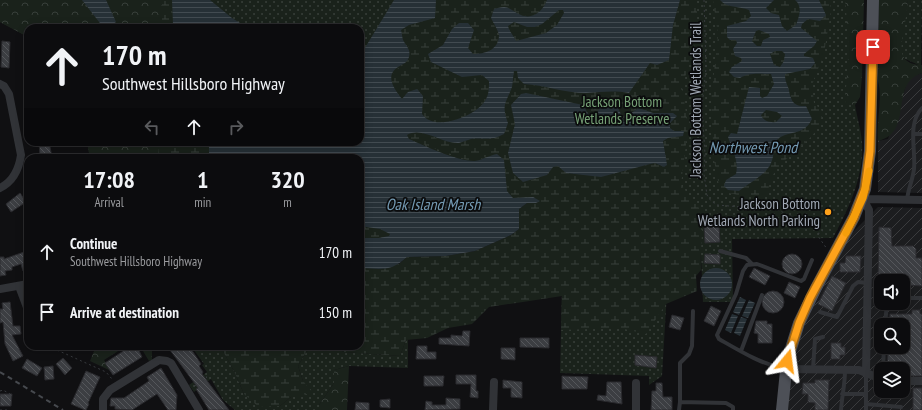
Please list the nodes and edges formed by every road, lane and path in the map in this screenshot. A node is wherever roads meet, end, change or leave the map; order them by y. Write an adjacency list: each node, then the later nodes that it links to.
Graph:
1 (704, 0): 11 (path, Jackson Bottom Wetlands Trail)
2 (873, 0): 8 (main road)
3 (0, 84): 7 (street)
4 (922, 108): 5 (lane)
5 (913, 134): 6 (lane); 9 (lane)
6 (922, 134)
7 (0, 188)
8 (863, 198): 9 (street); 14 (main road); 17 (street)
9 (907, 200): 10 (street)
10 (922, 202)
11 (817, 228): 12 (path, Jackson Bottom Wetlands Trail); 14 (path)
12 (823, 231)
13 (720, 250): 16 (lane)
14 (832, 258): 30 (main road)
15 (812, 260): 16 (lane)
16 (752, 264): 29 (lane)
17 (868, 283): 26 (lane); 33 (street)
18 (24, 285): 19 (street)
19 (19, 286): 20 (street); 24 (street)
20 (0, 289)
21 (762, 295): 29 (lane)
22 (910, 298): 23 (lane)
23 (922, 298)
24 (24, 299)
25 (693, 311): 46 (lane)
26 (820, 312)
27 (823, 337): 31 (lane)
28 (57, 350): 40 (path)
29 (741, 351): 30 (lane)
30 (786, 369): 31 (street); 57 (main road)
31 (814, 369): 32 (street)
32 (845, 370): 33 (street); 44 (lane)
33 (866, 374): 34 (street); 45 (lane)
34 (874, 377)
35 (910, 381): 36 (street)
36 (922, 381)
37 (494, 382): 53 (street)
38 (198, 383): 42 (path)
39 (636, 383): 54 (street)
40 (117, 386): 42 (street); 51 (street)
41 (0, 391): 43 (path)
42 (187, 391): 52 (street)
43 (10, 394)
44 (842, 394): 45 (lane); 58 (lane)
45 (866, 394): 47 (lane)
46 (680, 402): 55 (lane); 56 (lane)
47 (866, 404): 48 (lane); 59 (lane)
48 (901, 407)
49 (0, 410): 50 (path)
50 (8, 410)
51 (103, 410)
52 (199, 410)
53 (493, 410)
54 (636, 410)
55 (679, 410)
56 (733, 410)
57 (782, 410)
58 (841, 410)
59 (866, 410)

